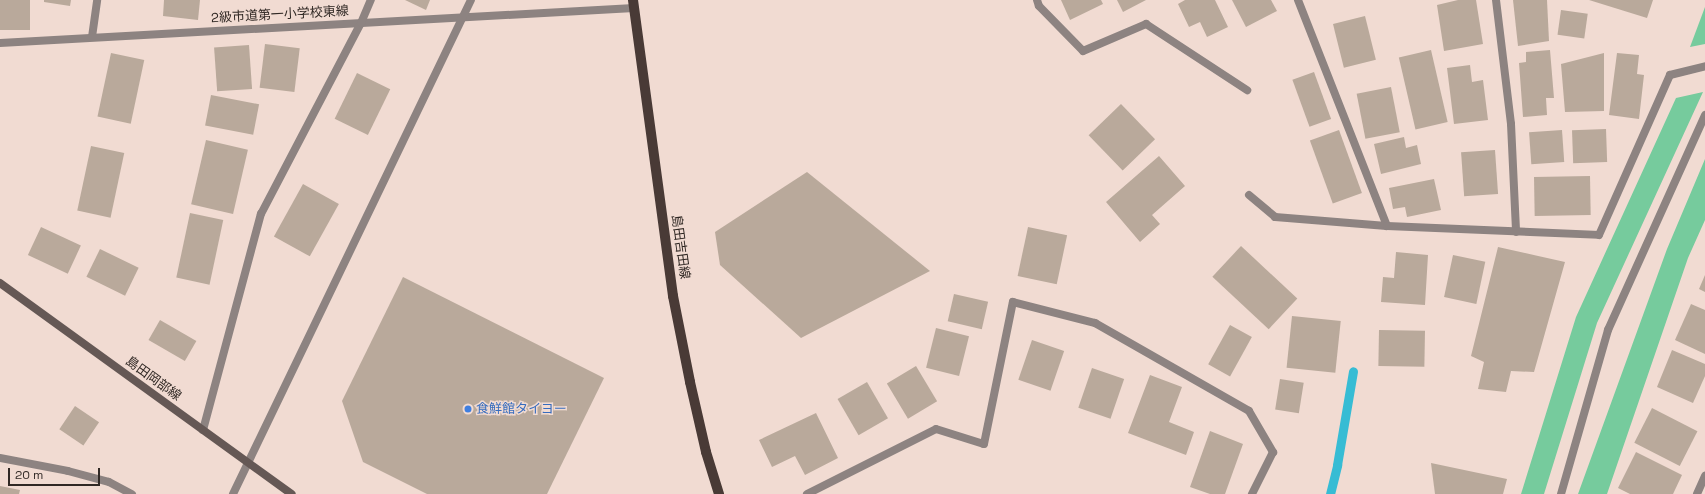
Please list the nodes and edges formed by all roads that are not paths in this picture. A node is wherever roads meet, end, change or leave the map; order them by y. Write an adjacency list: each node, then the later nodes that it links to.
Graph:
1 (97, 0): 10 (street)
2 (371, 0): 9 (street)
3 (471, 0): 8 (street)
4 (1037, 0): 13 (street)
5 (1298, 0): 16 (street)
6 (1496, 0): 17 (street)
7 (633, 4): 8 (street, 2級市道第一小学校東線); 26 (main road, 島田吉田線)
8 (462, 18): 9 (street, 2級市道第一小学校東線); 21 (street)
9 (361, 23): 10 (street, 2級市道第一小学校東線); 19 (street)
10 (92, 37): 11 (street, 2級市道第一小学校東線)
11 (0, 43)
12 (1705, 66): 17 (street)
13 (1247, 90)
14 (1705, 115): 29 (street)
15 (1249, 195): 16 (street)
16 (1387, 226): 17 (street)
17 (1516, 232)
18 (0, 283): 19 (main road, 島田岡部線)
19 (203, 430): 21 (main road, 島田岡部線)
20 (0, 458): 23 (street)
21 (248, 463): 24 (street); 25 (main road, 島田岡部線)
22 (1705, 476): 30 (street)
23 (132, 494)
24 (233, 494)
25 (292, 494)
26 (719, 494)
27 (807, 494): 28 (street)
28 (1252, 494)
29 (1561, 494)
30 (1697, 494)

